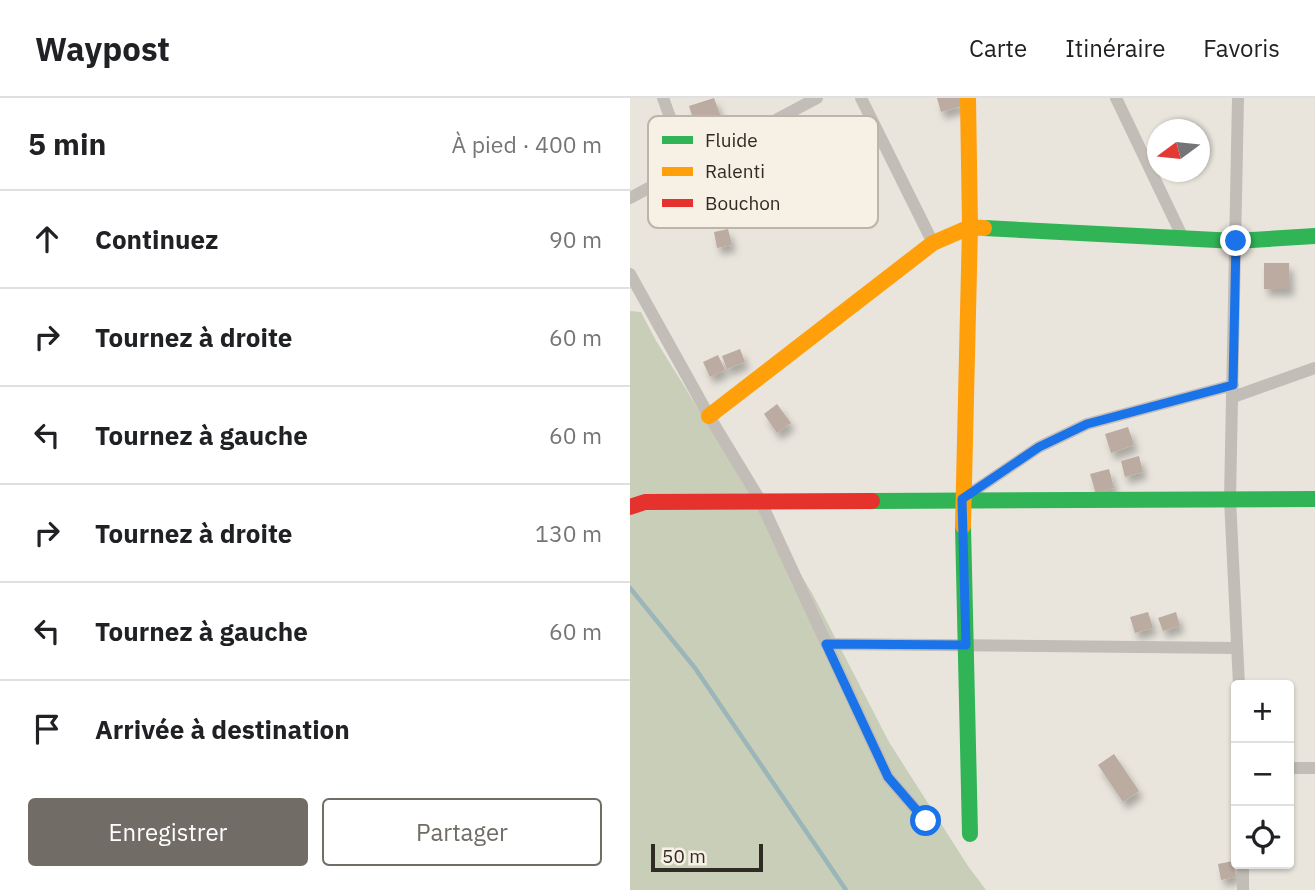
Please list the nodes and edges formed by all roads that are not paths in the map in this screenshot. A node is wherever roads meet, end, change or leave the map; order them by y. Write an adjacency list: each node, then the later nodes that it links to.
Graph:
1 (663, 98): 7 (street)
2 (817, 98): 8 (street)
3 (861, 98): 9 (street)
4 (968, 98): 13 (street)
5 (1116, 98): 15 (street)
6 (1238, 98): 16 (street)
7 (670, 116)
8 (783, 116)
9 (870, 116)
10 (878, 132): 17 (street)
11 (648, 188): 12 (street)
12 (630, 198)
13 (970, 227): 15 (street); 17 (street); 22 (street)
14 (1315, 236): 16 (street)
15 (1183, 238): 16 (street)
16 (1236, 241): 20 (street)
17 (933, 243): 21 (street)
18 (630, 274): 21 (street)
19 (1315, 368): 20 (street)
20 (1233, 391): 22 (street); 23 (street)
21 (709, 416): 25 (street)
22 (962, 499): 23 (street); 25 (street); 28 (street)
23 (1230, 499): 24 (street); 29 (street)
24 (1315, 499)
25 (760, 500): 26 (street); 27 (street)
26 (630, 507)
27 (826, 644): 28 (street); 33 (street)
28 (966, 645): 29 (street); 34 (street)
29 (1237, 648): 30 (street)
30 (1239, 680)
31 (1294, 768): 32 (street)
32 (1315, 768)
33 (926, 821)
34 (970, 834)
35 (1242, 869): 36 (street)
36 (1243, 890)

